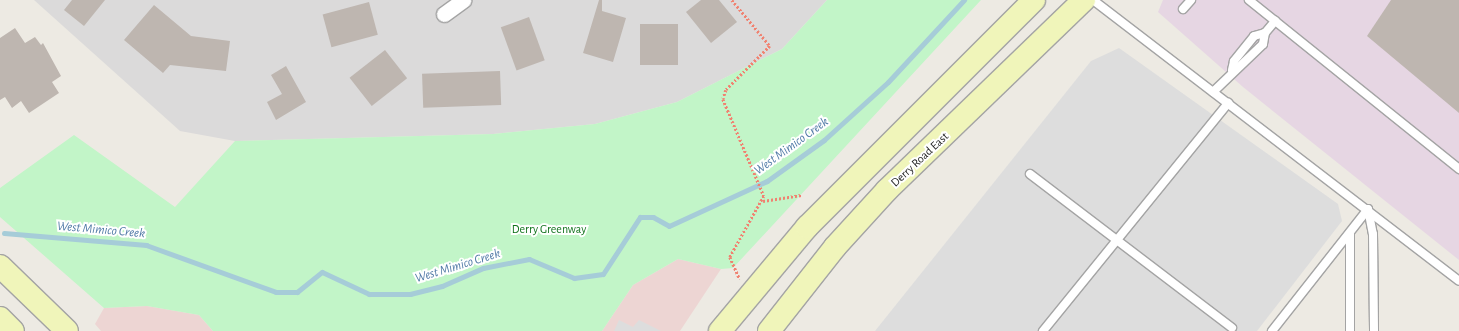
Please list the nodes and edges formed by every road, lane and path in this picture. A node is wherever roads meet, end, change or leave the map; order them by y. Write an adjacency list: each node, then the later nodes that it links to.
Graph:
1 (463, 0): 9 (street)
2 (732, 0): 16 (path)
3 (1034, 0): 22 (main road)
4 (1084, 0): 28 (main road, Derry Road East)
5 (1093, 0): 11 (lane)
6 (1191, 0): 8 (lane)
7 (1249, 0): 10 (lane)
8 (1183, 9)
9 (444, 14)
10 (1275, 21): 11 (lane); 13 (lane)
11 (1213, 92): 12 (lane)
12 (1228, 103): 17 (lane); 19 (lane)
13 (1459, 169)
14 (1030, 174): 19 (lane)
15 (802, 195): 16 (path)
16 (762, 201): 22 (path)
17 (1368, 209): 18 (lane); 21 (lane); 32 (lane)
18 (1350, 234): 30 (lane); 31 (lane)
19 (1119, 242): 24 (lane); 29 (lane)
20 (0, 266): 26 (main road)
21 (1459, 282)
22 (748, 294): 27 (main road)
23 (0, 318): 25 (main road)
24 (1232, 328)
25 (12, 331)
26 (67, 331)
27 (720, 331)
28 (769, 331)
29 (1043, 331)
30 (1272, 331)
31 (1350, 331)
32 (1374, 331)

